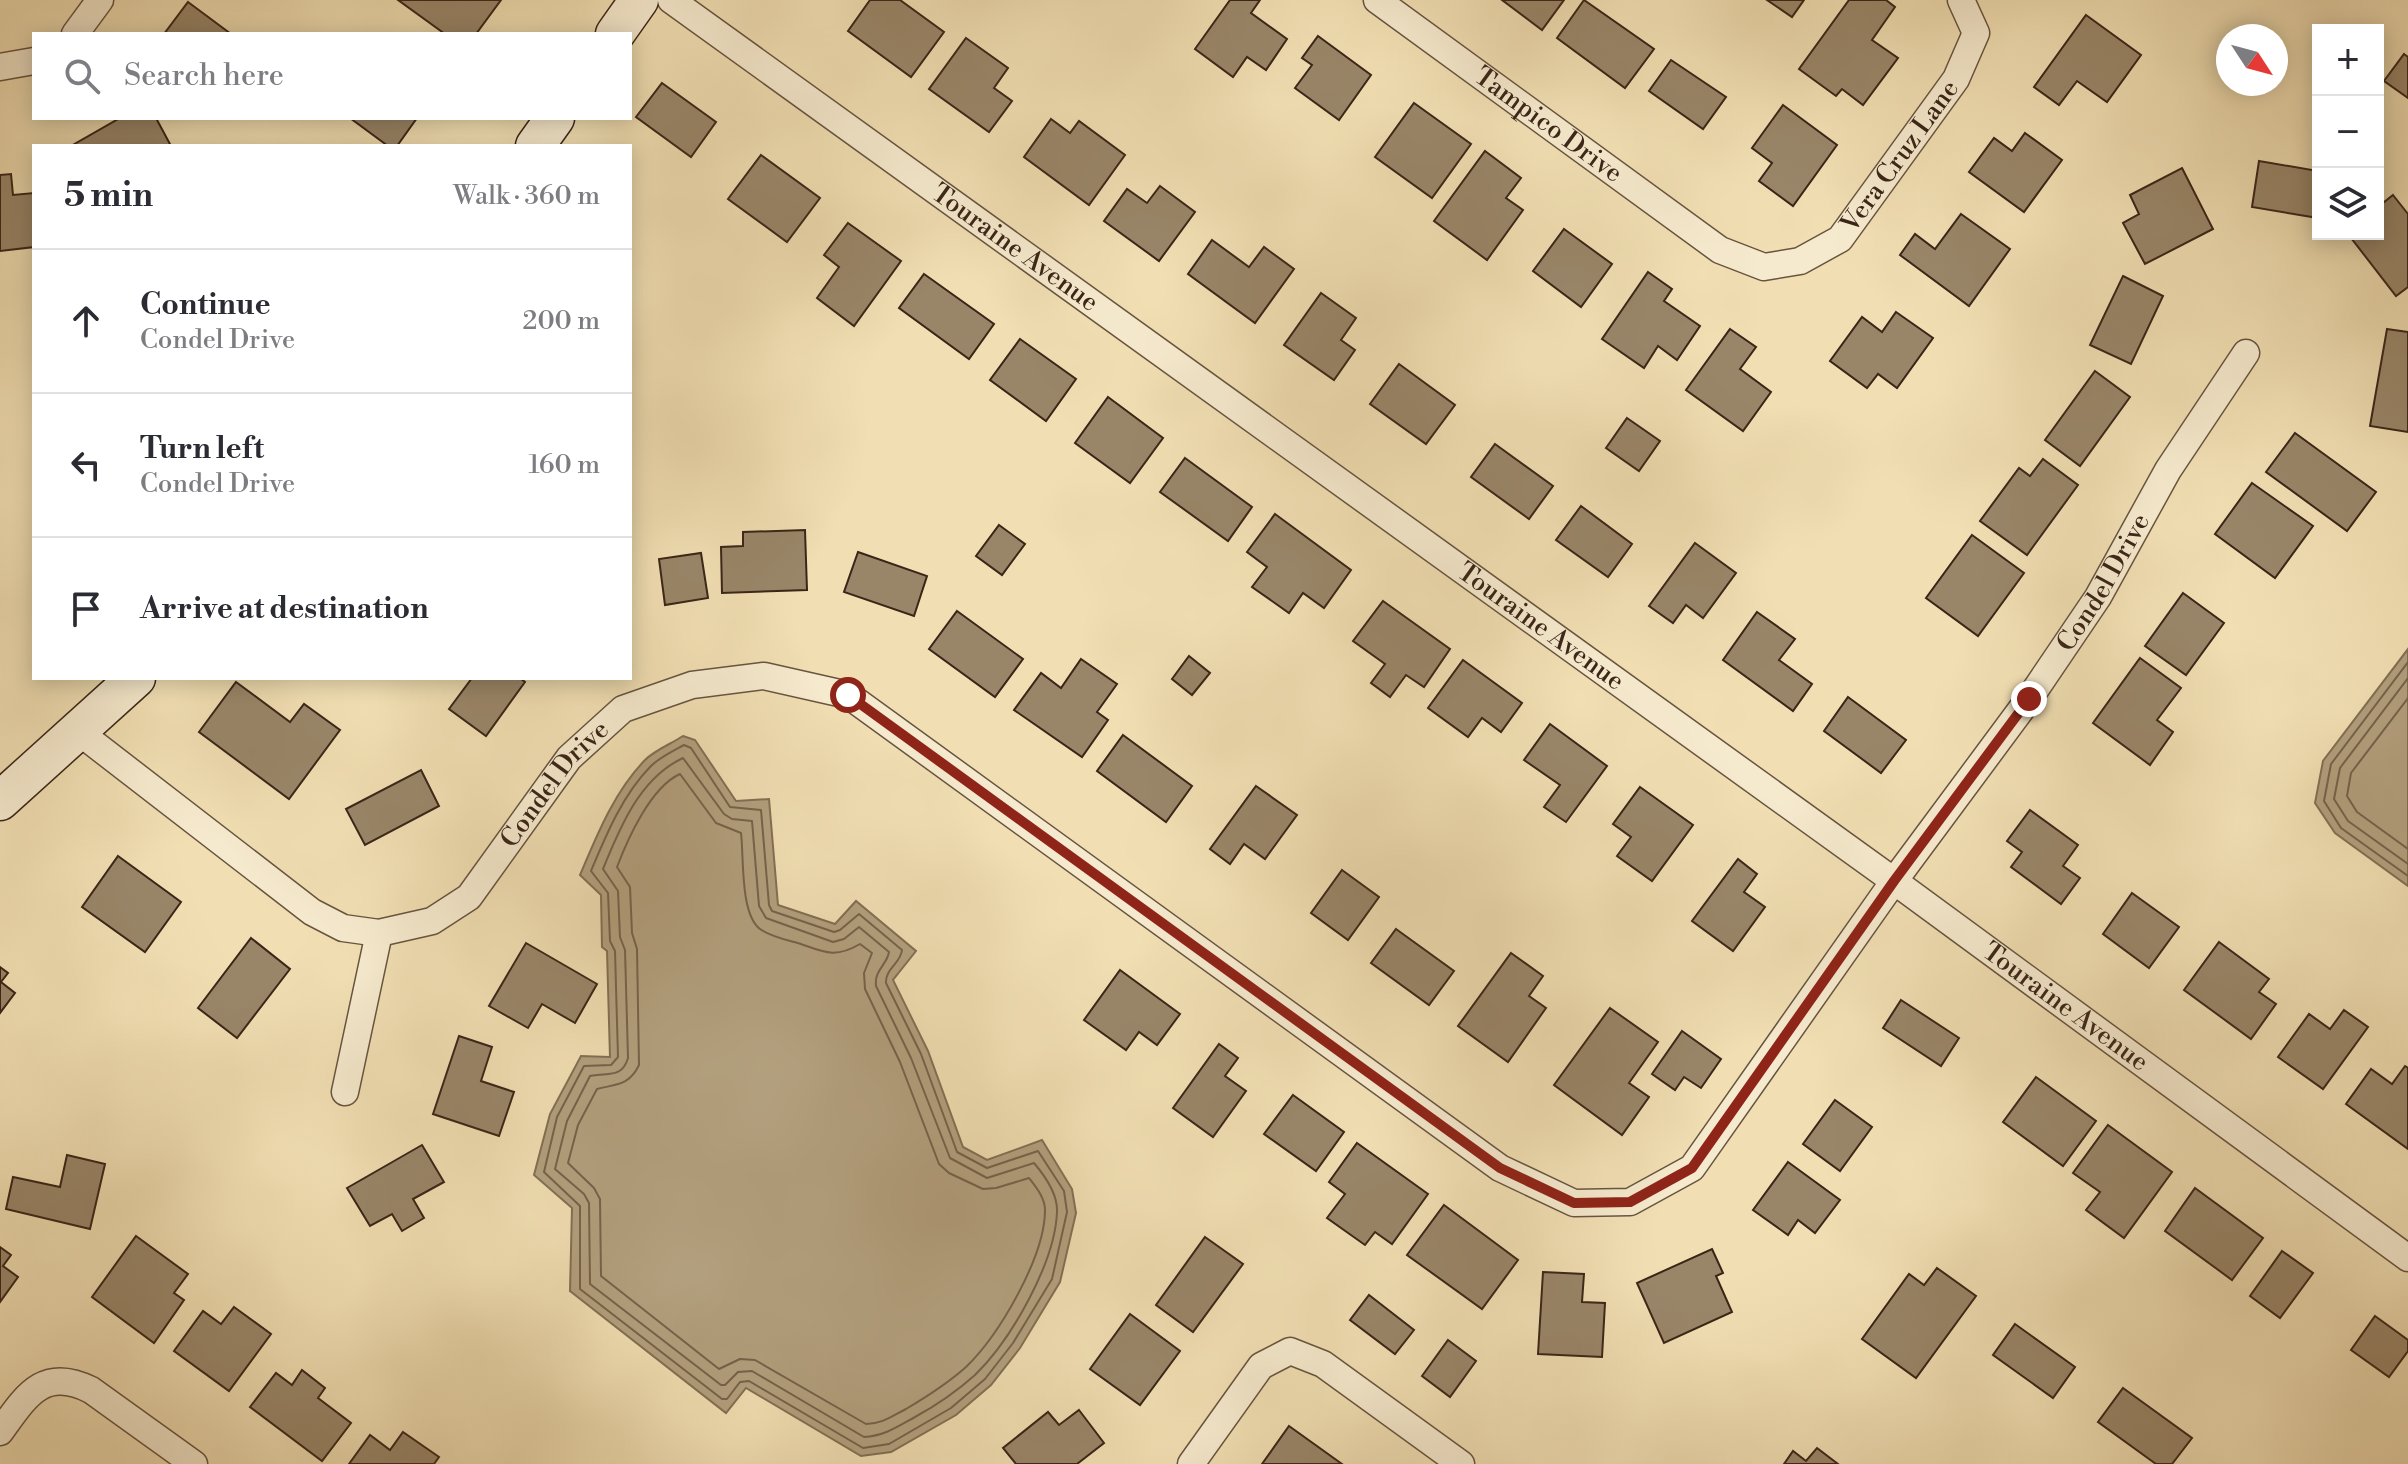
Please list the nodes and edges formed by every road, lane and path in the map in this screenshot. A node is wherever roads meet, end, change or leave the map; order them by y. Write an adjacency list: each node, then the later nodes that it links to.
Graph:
1 (100, 0): 6 (street)
2 (639, 0): 7 (street)
3 (671, 0): 17 (street, Touraine Avenue)
4 (1377, 0): 12 (street, Tampico Drive)
5 (1961, 0): 12 (street, Vera Cruz Lane)
6 (76, 32)
7 (616, 32)
8 (32, 61): 9 (street)
9 (0, 67)
10 (554, 120): 11 (street)
11 (536, 144)
12 (1720, 250)
13 (2246, 353): 17 (street, Condel Drive)
14 (134, 680): 15 (street)
15 (79, 732): 16 (street); 18 (street, Condel Drive)
16 (0, 801)
17 (1894, 881): 18 (street, Condel Drive); 20 (street, Touraine Avenue)
18 (379, 933): 19 (street)
19 (345, 1092)
20 (2408, 1258)
21 (0, 1432): 22 (street)
22 (194, 1464)
23 (1191, 1464): 24 (street)
24 (1461, 1464)

